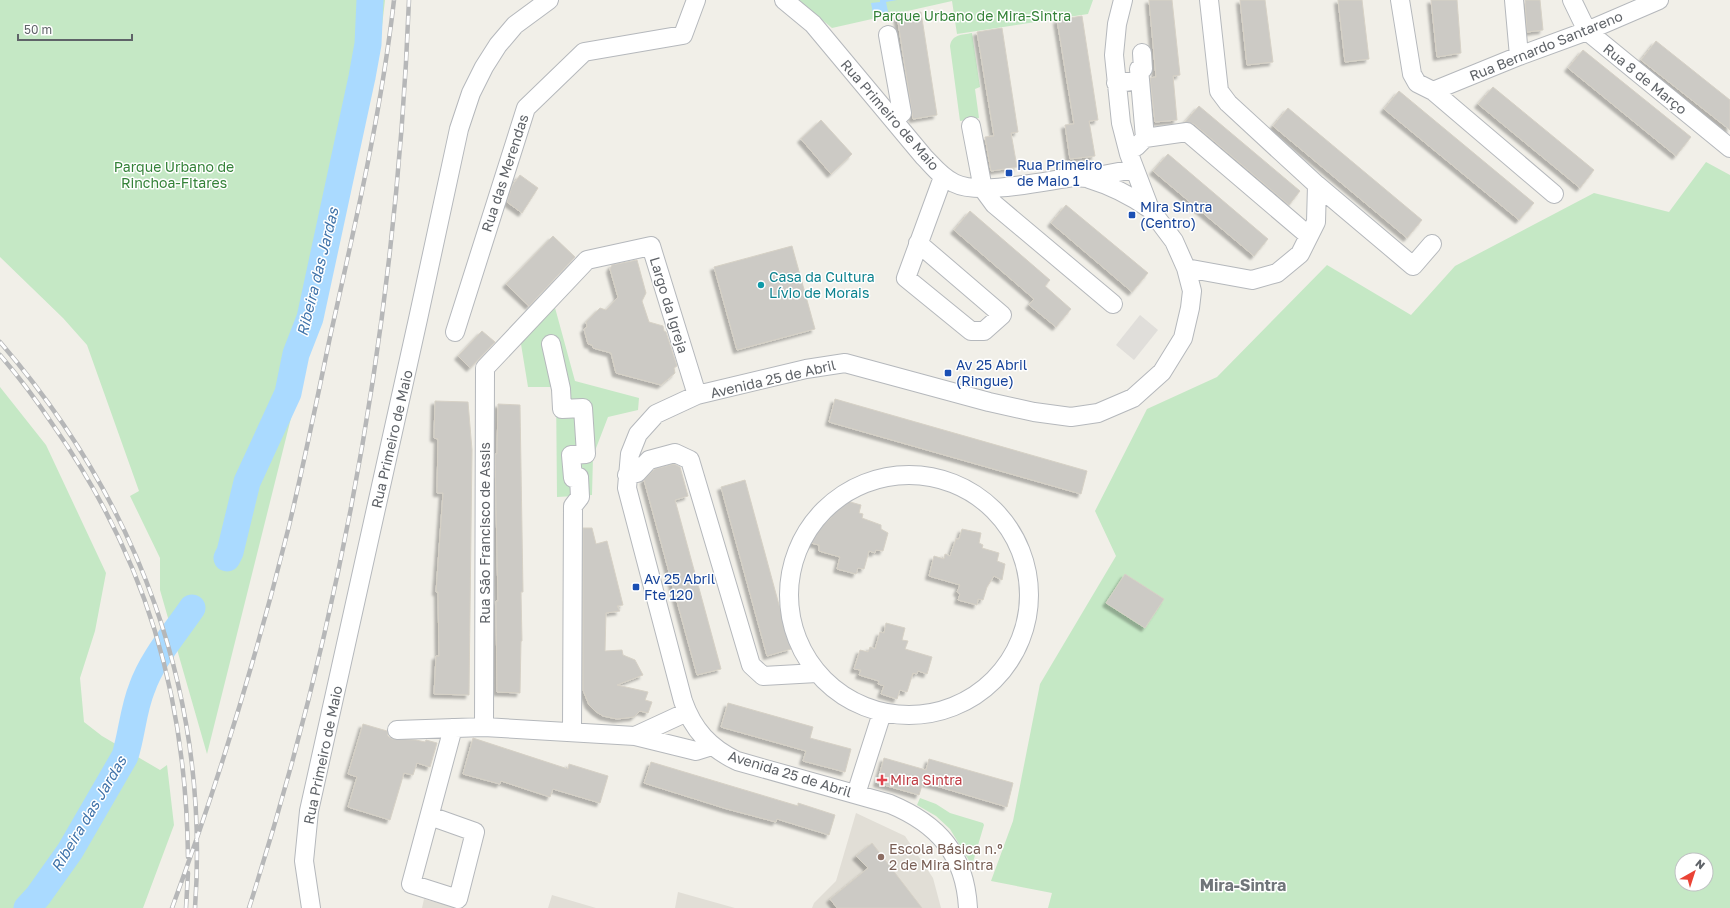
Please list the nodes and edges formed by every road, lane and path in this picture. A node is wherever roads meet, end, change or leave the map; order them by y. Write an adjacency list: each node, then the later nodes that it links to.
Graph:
1 (549, 0): 49 (street, Rua Primeiro de Maio)
2 (696, 0): 34 (street, Rua das Merendas)
3 (784, 0): 22 (street, Rua Primeiro de Maio)
4 (1123, 0): 15 (street, Avenida 25 de Abril)
5 (1208, 0): 24 (street)
6 (1400, 0): 16 (street)
7 (1514, 0): 13 (street)
8 (1572, 0): 10 (street, Rua 8 de Março)
9 (1659, 0): 10 (street, Rua Bernardo Santareno)
10 (1587, 31): 13 (street, Rua Bernardo Santareno); 20 (street, Rua 8 de Março)
11 (888, 35): 17 (street)
12 (1142, 53): 14 (street)
13 (1518, 56): 16 (street, Rua Bernardo Santareno)
14 (1140, 80): 15 (street); 19 (street)
15 (1116, 83): 21 (street, Avenida 25 de Abril)
16 (1433, 91): 26 (street)
17 (902, 113)
18 (971, 126): 25 (street)
19 (1145, 138): 21 (street); 28 (street)
20 (1730, 148)
21 (1131, 162): 23 (street, Rua Primeiro de Maio); 27 (street, Avenida 25 de Abril)
22 (943, 176): 25 (street, Rua Primeiro de Maio); 29 (street)
23 (1086, 178): 25 (street, Rua Primeiro de Maio); 27 (street)
24 (1318, 185): 28 (street); 30 (street)
25 (983, 189): 33 (street)
26 (1554, 194)
27 (1150, 208): 32 (street, Avenida 25 de Abril)
28 (1309, 236): 32 (street)
29 (918, 243): 29 (street)
30 (1432, 244)
31 (618, 253): 36 (street, Largo da Igreja); 42 (street, Rua São Francisco de Assis)
32 (1186, 268): 36 (street, Avenida 25 de Abril)
33 (1114, 304)
34 (455, 332)
35 (550, 344): 44 (street)
36 (697, 396): 37 (street, Avenida 25 de Abril)
37 (627, 475): 38 (street); 39 (street, Avenida 25 de Abril)
38 (817, 673): 40 (street); 40 (street)
39 (687, 712): 45 (street); 46 (street, Avenida 25 de Abril)
40 (882, 712): 47 (street)
41 (453, 728): 42 (street); 43 (street); 48 (street)
42 (484, 728): 44 (street)
43 (397, 730)
44 (572, 732): 45 (street)
45 (635, 736): 46 (street)
46 (712, 746): 47 (street, Avenida 25 de Abril)
47 (856, 794): 50 (street, Avenida 25 de Abril)
48 (430, 816): 48 (street)
49 (311, 908)
50 (968, 908)

